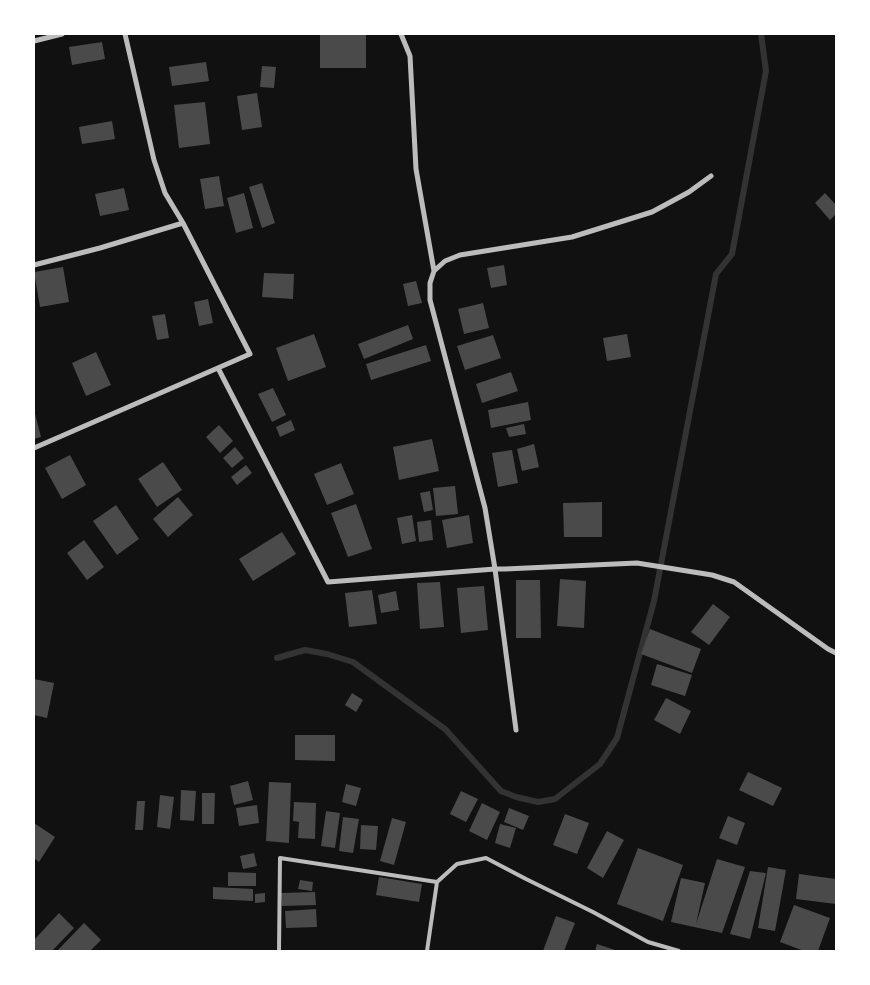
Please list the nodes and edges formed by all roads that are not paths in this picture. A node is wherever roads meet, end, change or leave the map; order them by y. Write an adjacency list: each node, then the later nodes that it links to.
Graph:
1 (62, 34): 4 (street)
2 (125, 34): 6 (street)
3 (401, 34): 8 (street)
4 (34, 41)
5 (710, 176): 8 (street)
6 (183, 223): 7 (street); 9 (street)
7 (34, 265)
8 (434, 271): 11 (street)
9 (218, 368): 10 (street); 11 (street)
10 (34, 448)
11 (495, 569): 12 (street); 13 (street)
12 (836, 653)
13 (516, 730)
14 (437, 882): 15 (lane); 16 (lane); 17 (lane)
15 (279, 951)
16 (428, 951)
17 (680, 951)

